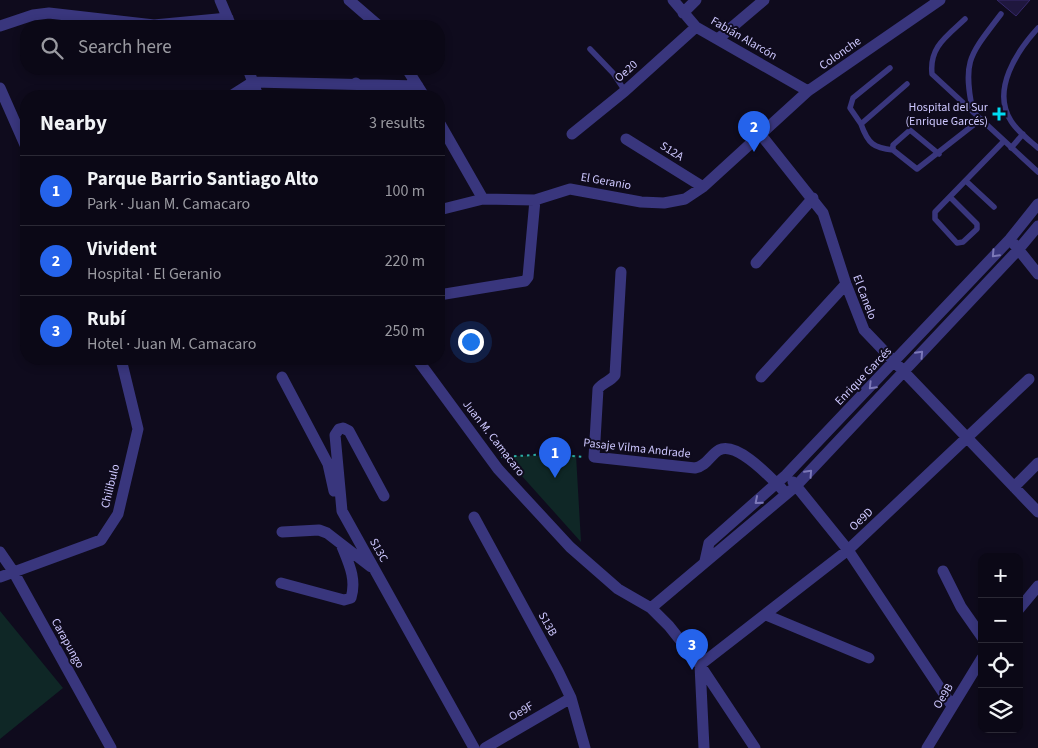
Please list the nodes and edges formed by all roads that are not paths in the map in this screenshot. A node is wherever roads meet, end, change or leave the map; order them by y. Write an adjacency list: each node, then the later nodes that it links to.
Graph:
1 (220, 0): 11 (street)
2 (349, 0): 12 (street)
3 (673, 0): 7 (street, Fabián Alarcón)
4 (696, 0): 7 (street)
5 (764, 0): 16 (street)
6 (940, 0): 31 (street, Colonche)
7 (683, 13): 14 (street, Fabián Alarcón)
8 (1000, 14): 32 (lane)
9 (965, 19): 32 (lane)
10 (110, 20): 13 (street)
11 (228, 20)
12 (372, 20)
13 (0, 26)
14 (696, 27): 16 (street, Fabián Alarcón); 30 (street, Oe20)
15 (1038, 28): 38 (lane)
16 (718, 39): 31 (street, Fabián Alarcón)
17 (590, 49): 30 (lane)
18 (890, 68): 34 (lane)
19 (250, 75): 21 (street)
20 (411, 75): 29 (street)
21 (253, 82): 22 (street); 25 (street); 26 (street)
22 (356, 84): 27 (street); 28 (street)
23 (907, 84): 34 (lane)
24 (0, 88): 36 (street)
25 (240, 90)
26 (256, 90)
27 (358, 90)
28 (412, 90)
29 (420, 90)
30 (626, 90): 37 (street, Oe20)
31 (808, 91): 39 (street, Colonche)
32 (973, 112): 33 (lane)
33 (981, 119): 41 (lane); 45 (lane)
34 (861, 124): 44 (lane)
35 (445, 132): 51 (street)
36 (20, 133)
37 (572, 134)
38 (1023, 134): 42 (lane); 43 (lane)
39 (761, 135): 48 (street, El Geranio); 49 (street, El Canelo)
40 (626, 139): 48 (street, S12A)
41 (1004, 141): 42 (lane); 47 (lane)
42 (1011, 148): 46 (lane)
43 (1038, 148)
44 (893, 150): 45 (lane); 45 (lane)
45 (939, 154)
46 (1038, 172)
47 (966, 181): 50 (lane); 54 (lane)
48 (703, 187): 52 (street, El Geranio)
49 (812, 198): 59 (street); 62 (street, El Canelo)
50 (951, 198): 50 (lane)
51 (483, 199): 52 (street, El Geranio); 55 (street, El Geranio)
52 (535, 200): 63 (street)
53 (1038, 204): 57 (street, Enrique Garcés)
54 (994, 207)
55 (445, 208)
56 (1038, 226): 58 (street, Enrique Garcés)
57 (1010, 239): 58 (street); 64 (street, Enrique Garcés, one-way to 64)
58 (1018, 250): 61 (street); 67 (street, Enrique Garcés, one-way to 58)
59 (756, 263)
60 (621, 272): 74 (street, Pasaje Vilma Andrade)
61 (1038, 274)
62 (846, 284): 64 (street, El Canelo); 69 (street)
63 (445, 294)
64 (894, 364): 67 (street, El Canelo); 73 (street, Enrique Garcés, one-way to 73)
65 (122, 365): 87 (street, Chilibulo)
66 (421, 365): 93 (street, Juan M. Camacaro)
67 (903, 373): 71 (street, El Canelo); 76 (street, Enrique Garcés, one-way to 67)
68 (282, 377): 78 (street)
69 (761, 377)
70 (1028, 379): 71 (street, Oe9D)
71 (966, 438): 75 (street, El Canelo); 83 (street, Oe9D)
72 (1038, 462): 75 (street)
73 (786, 475): 74 (street, Enrique Garcés); 76 (street)
74 (778, 484): 76 (street, Pasaje Vilma Andrade); 85 (street, Enrique Garcés, one-way to 85)
75 (1014, 487): 79 (street, El Canelo)
76 (792, 490): 83 (street); 85 (street, Enrique Garcés)
77 (384, 496): 78 (street, S13C)
78 (342, 511): 86 (street, S13C)
79 (1038, 512)
80 (474, 517): 99 (street, S13B)
81 (282, 532): 82 (street)
82 (341, 544): 86 (street); 90 (street)
83 (848, 550): 94 (street, Oe9D); 100 (street)
84 (0, 552): 87 (street, Carapungo)
85 (705, 561): 93 (street, Enrique Garcés)
86 (375, 570): 102 (street, S13C)
87 (13, 571): 89 (street, Chilibulo); 101 (street, Carapungo)
88 (943, 571): 95 (street)
89 (0, 577)
90 (281, 583)
91 (1038, 586): 92 (street)
92 (1023, 604)
93 (651, 608): 98 (street, Juan M. Camacaro)
94 (766, 615): 96 (street); 98 (street, Oe9D)
95 (978, 631)
96 (869, 658)
97 (978, 664): 100 (street, Oe9B)
98 (700, 665): 105 (street); 106 (street, Juan M. Camacaro)
99 (571, 698): 103 (street, Oe9F); 104 (street, S13B)
100 (952, 706): 107 (street, Oe9B)
101 (111, 748)
102 (474, 748)
103 (485, 748)
104 (586, 748)
105 (704, 748)
106 (755, 748)
107 (927, 748)

